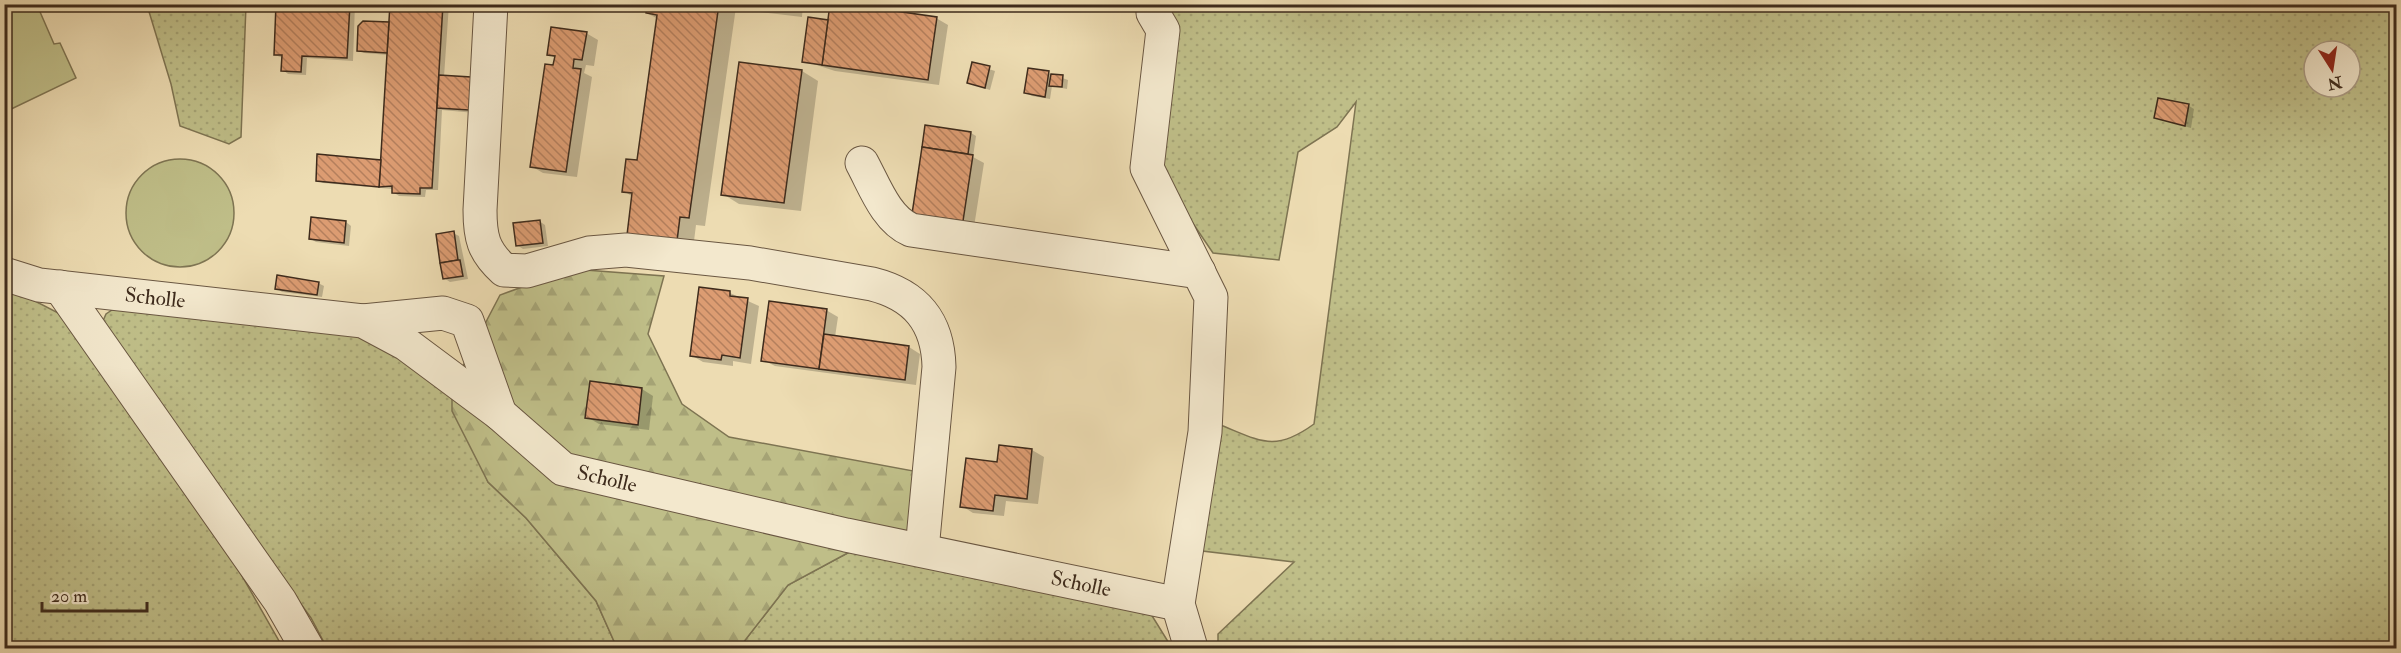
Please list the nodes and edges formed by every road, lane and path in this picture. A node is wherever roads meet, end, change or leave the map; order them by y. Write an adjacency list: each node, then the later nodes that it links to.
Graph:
1 (491, 4): 9 (lane)
2 (1155, 4): 4 (lane)
3 (862, 163): 4 (lane)
4 (1199, 272): 10 (lane)
5 (4, 274): 6 (lane, Scholle)
6 (60, 287): 7 (lane, Scholle); 11 (lane)
7 (363, 321): 8 (lane, Scholle); 8 (lane)
8 (500, 414): 9 (lane, Scholle)
9 (922, 550): 10 (lane, Scholle)
10 (1178, 604): 12 (lane)
11 (307, 648)
12 (1191, 648)

